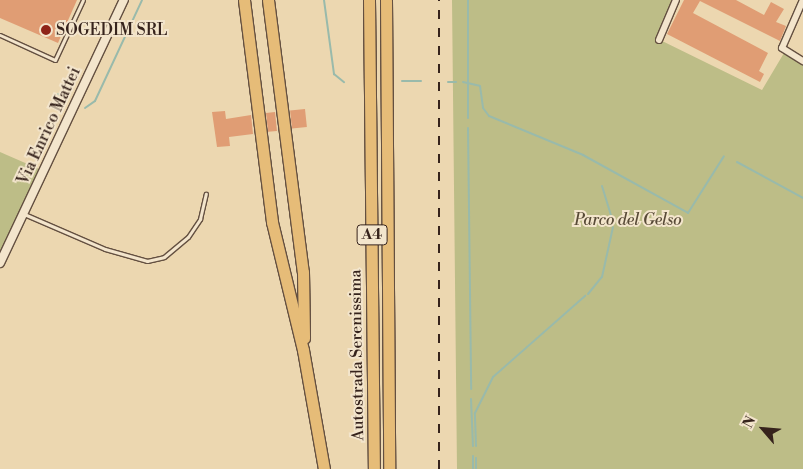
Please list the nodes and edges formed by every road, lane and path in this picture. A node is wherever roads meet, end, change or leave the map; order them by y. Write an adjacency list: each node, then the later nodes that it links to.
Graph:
1 (83, 0): 10 (lane, Via Enrico Mattei)
2 (124, 0): 15 (street, Via Enrico Mattei)
3 (244, 0): 17 (highway)
4 (268, 0): 17 (highway)
5 (369, 0): 21 (highway, Autostrada Serenissima / A4)
6 (386, 0): 13 (highway, Autostrada Serenissima / A4)
7 (393, 0): 13 (highway)
8 (676, 0): 11 (street)
9 (803, 0): 12 (street)
10 (0, 35)
11 (659, 40)
12 (803, 61)
13 (387, 117): 22 (highway, Autostrada Serenissima / A4)
14 (206, 194): 15 (lane)
15 (23, 214): 16 (street, Via Enrico Mattei)
16 (0, 263)
17 (303, 350): 18 (highway)
18 (318, 436): 19 (highway); 20 (highway)
19 (319, 469)
20 (324, 469)
21 (374, 469)
22 (389, 469)

